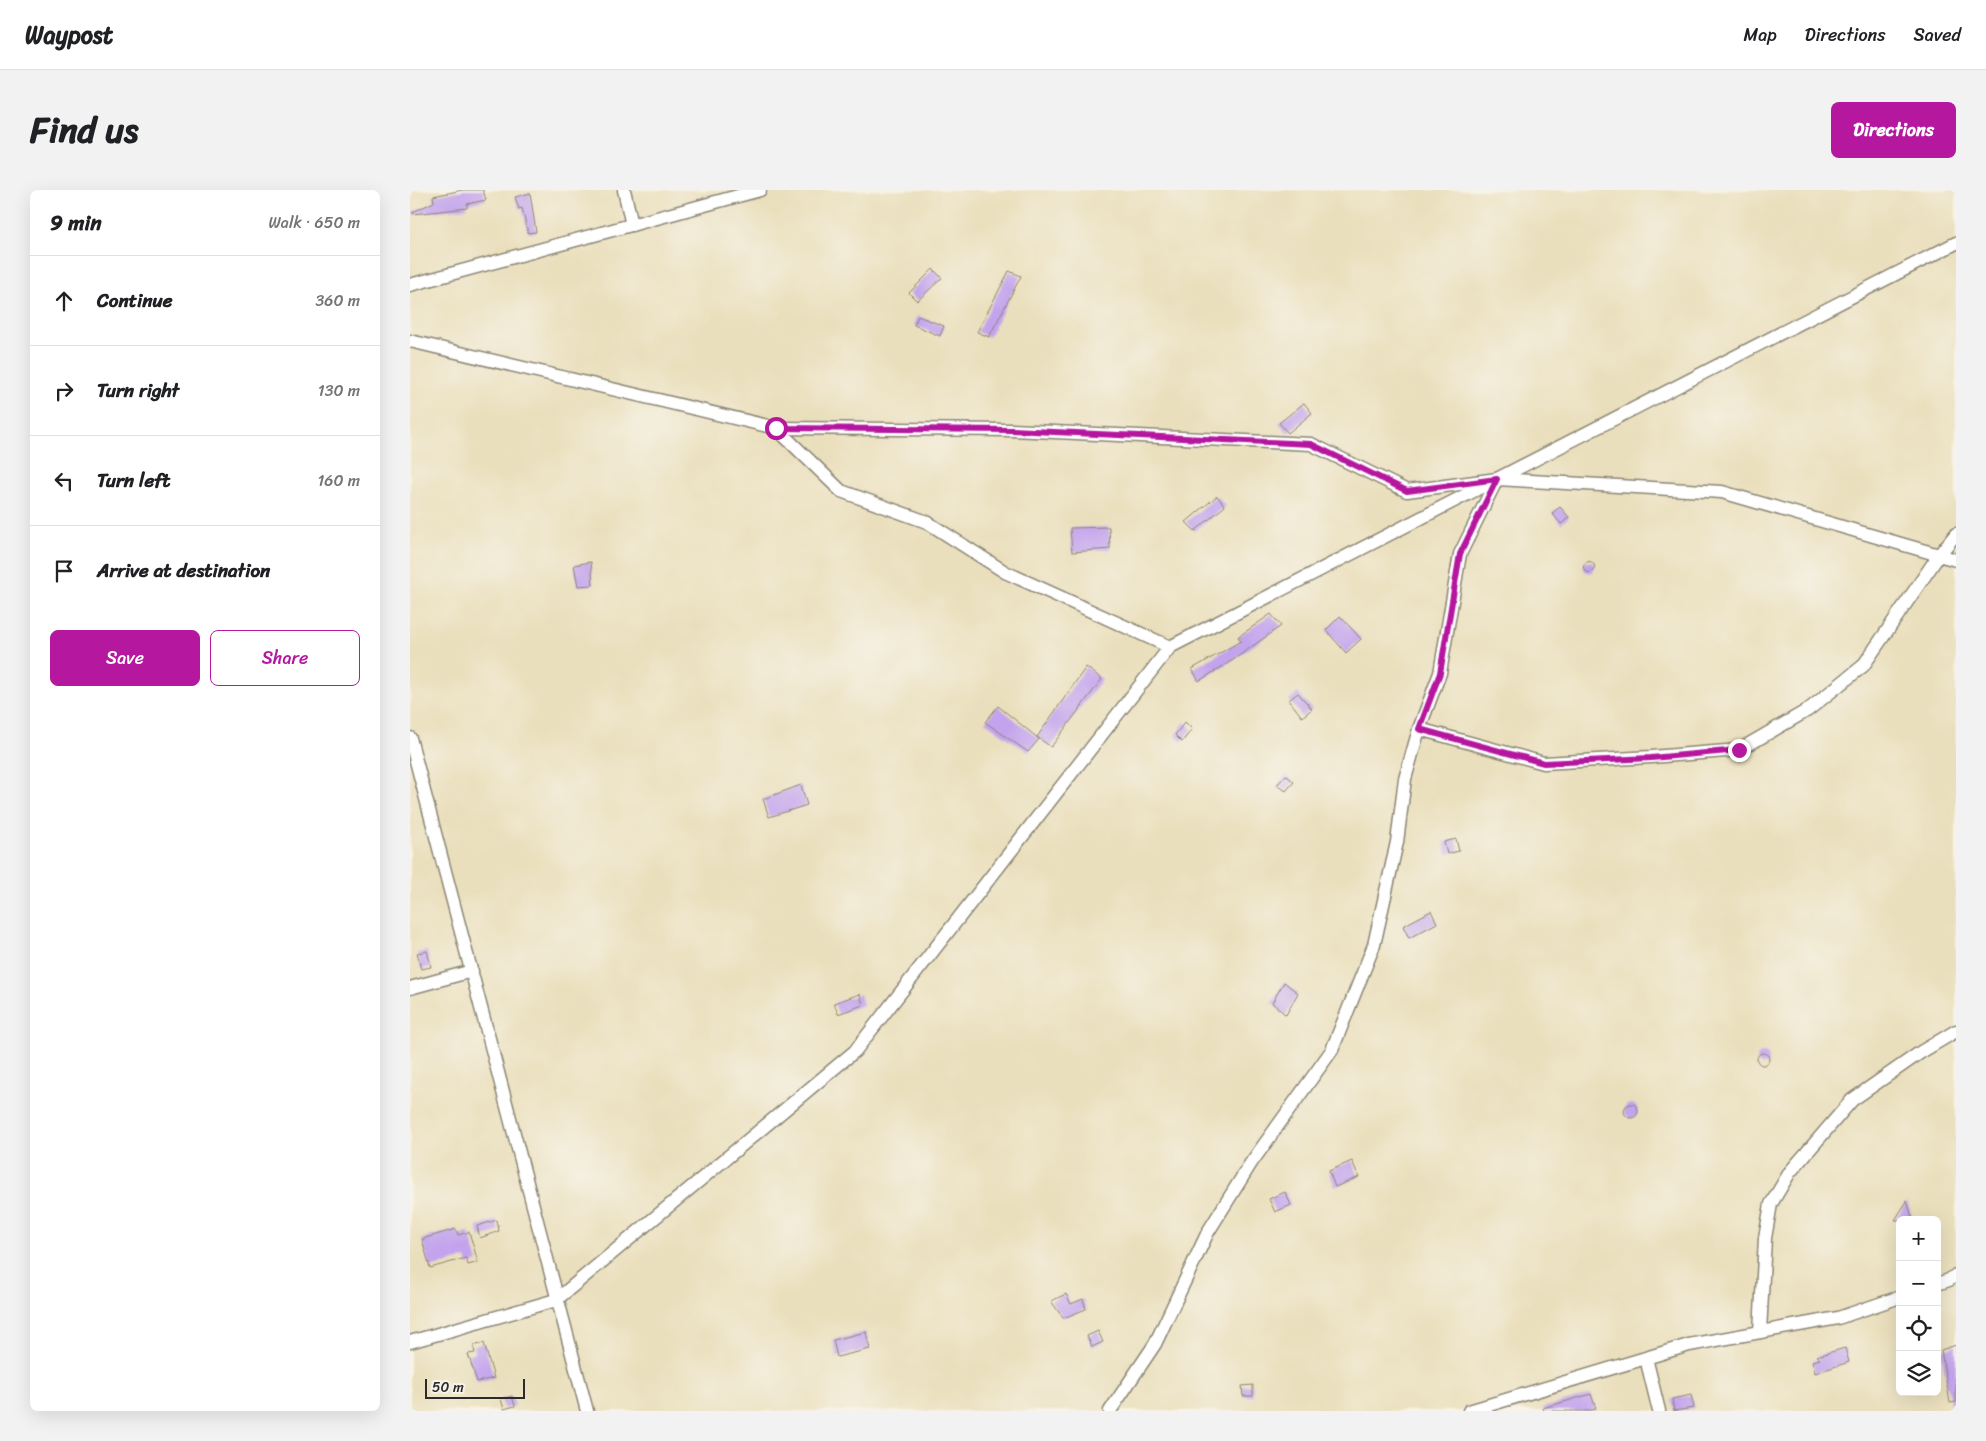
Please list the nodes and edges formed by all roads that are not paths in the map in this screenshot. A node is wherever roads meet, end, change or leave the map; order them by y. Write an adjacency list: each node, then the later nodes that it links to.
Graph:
1 (624, 190): 3 (street)
2 (760, 190): 3 (street)
3 (632, 224): 5 (street)
4 (1956, 242): 8 (street)
5 (410, 285)
6 (410, 341): 7 (street)
7 (776, 428): 8 (street); 12 (street)
8 (1497, 479): 10 (street); 12 (street); 13 (street)
9 (1956, 534): 10 (street)
10 (1939, 555): 11 (street); 13 (street)
11 (1956, 560)
12 (1170, 647): 19 (street)
13 (1419, 729): 24 (street)
14 (410, 738): 15 (street)
15 (472, 971): 16 (street); 19 (street)
16 (410, 988)
17 (1956, 1031): 20 (street)
18 (1896, 1298): 20 (street)
19 (556, 1300): 21 (street); 23 (street)
20 (1760, 1332): 22 (street)
21 (410, 1342)
22 (1646, 1358): 25 (street); 26 (street)
23 (587, 1411)
24 (1110, 1411)
25 (1469, 1411)
26 (1659, 1411)

